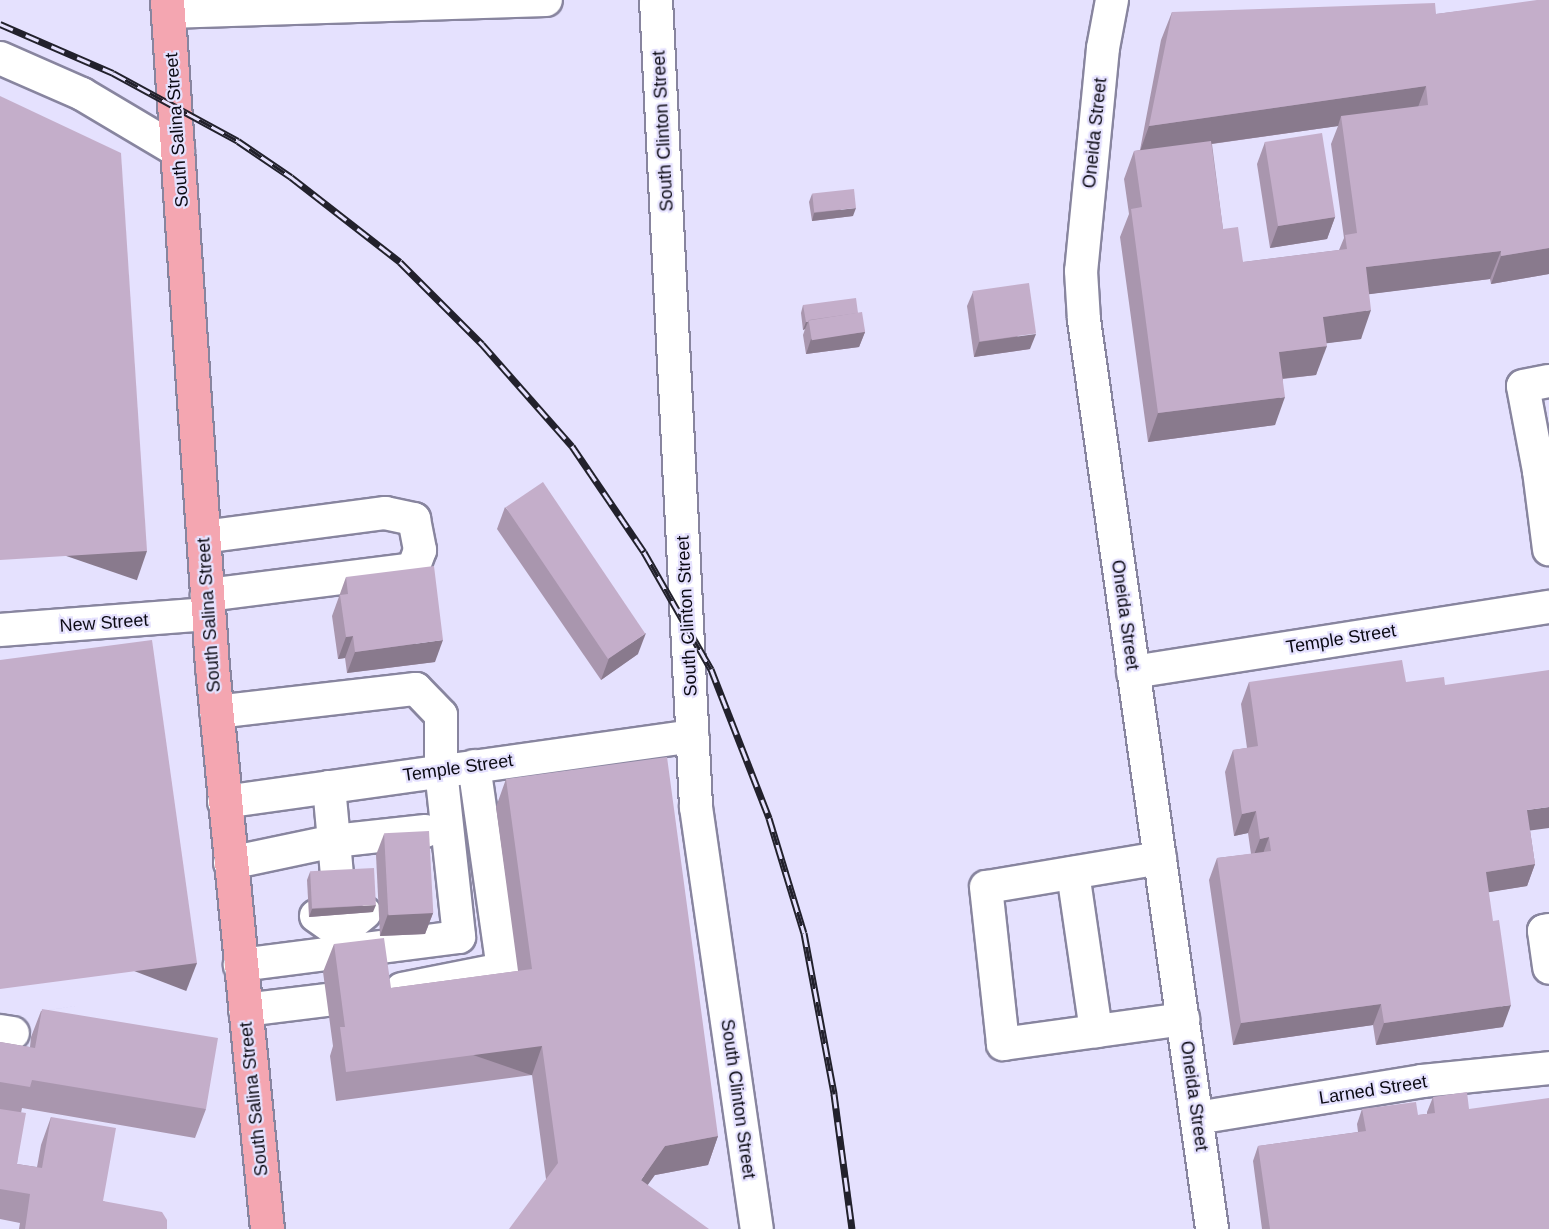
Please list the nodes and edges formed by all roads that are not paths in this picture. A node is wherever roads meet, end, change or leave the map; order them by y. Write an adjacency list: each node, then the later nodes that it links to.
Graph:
1 (546, 0): 4 (street)
2 (656, 0): 16 (street, South Clinton Street)
3 (1112, 0): 14 (street, Oneida Street)
4 (168, 6): 6 (main road, South Salina Street)
5 (0, 58): 6 (street)
6 (178, 151): 9 (main road, South Salina Street)
7 (1549, 381): 8 (street)
8 (1544, 470): 10 (street)
9 (203, 537): 11 (main road, South Salina Street); 11 (street, New Street)
10 (1549, 549)
11 (207, 604): 13 (street, New Street); 15 (main road, South Salina Street)
12 (1549, 607): 14 (street, Temple Street)
13 (0, 630)
14 (1133, 672): 22 (street, Oneida Street)
15 (216, 712): 18 (street); 20 (main road, South Salina Street)
16 (692, 736): 17 (street, Temple Street); 37 (street, South Clinton Street)
17 (474, 766): 18 (street, Temple Street); 29 (street)
18 (441, 770): 19 (street, Temple Street); 21 (street)
19 (329, 787): 20 (street, Temple Street); 24 (street)
20 (224, 802): 23 (main road, South Salina Street)
21 (446, 829): 24 (street); 27 (street)
22 (1160, 858): 25 (street); 32 (street, Oneida Street)
23 (230, 863): 24 (street); 27 (main road, South Salina Street)
24 (337, 866)
25 (1073, 873): 33 (street); 33 (street)
26 (1549, 930): 28 (street)
27 (240, 965): 31 (main road, South Salina Street)
28 (1549, 968)
29 (377, 994)
30 (327, 1000): 31 (street)
31 (245, 1010): 36 (main road, South Salina Street)
32 (1183, 1019): 33 (street); 35 (street, Oneida Street)
33 (1096, 1031)
34 (1549, 1068): 35 (street, Larned Street)
35 (1197, 1118): 38 (street, Oneida Street)
36 (267, 1229)
37 (757, 1229)
38 (1212, 1229)

